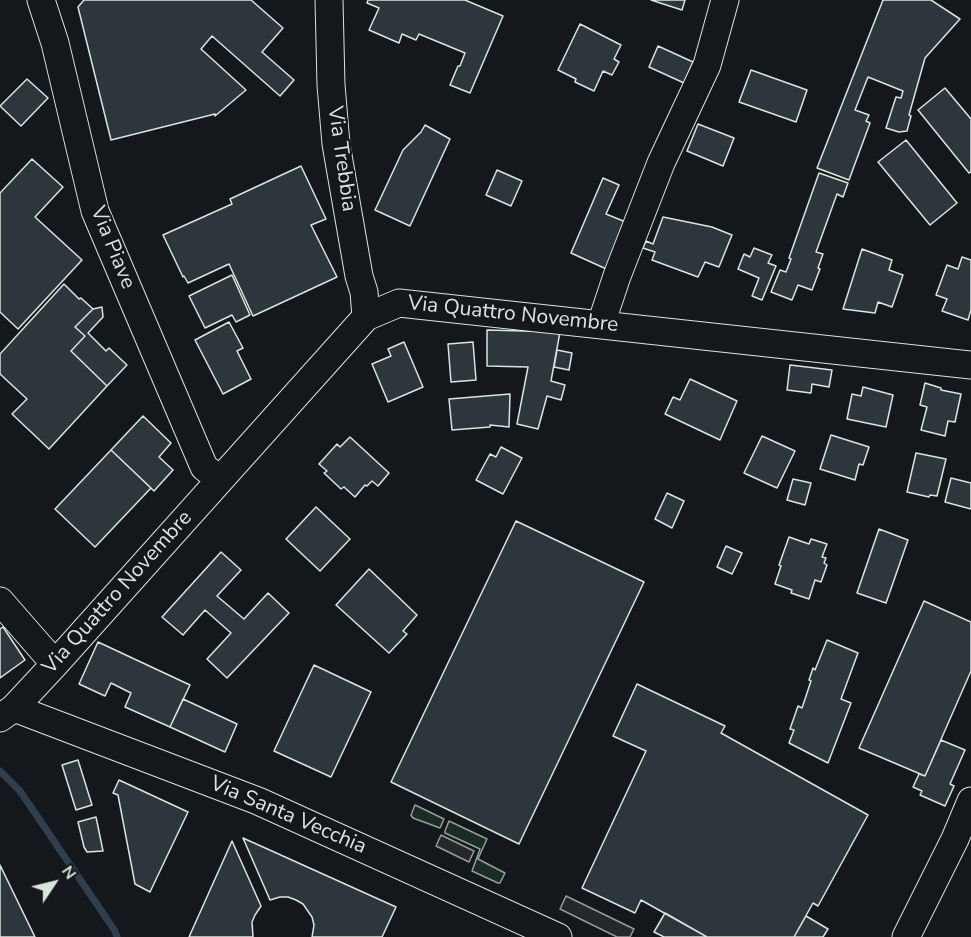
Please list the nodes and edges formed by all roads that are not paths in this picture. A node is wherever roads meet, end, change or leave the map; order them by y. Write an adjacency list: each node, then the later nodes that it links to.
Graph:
1 (41, 0): 7 (street, Via Piave)
2 (329, 0): 4 (street, Via Trebbia)
3 (724, 0): 5 (street)
4 (366, 317): 5 (street, Via Quattro Novembre); 7 (street, Via Quattro Novembre)
5 (601, 324): 6 (street, Via Quattro Novembre)
6 (971, 365)
7 (220, 480): 9 (street, Via Quattro Novembre)
8 (0, 601): 9 (street)
9 (55, 664): 10 (street, Via Quattro Novembre)
10 (7, 713): 13 (street, Via Santa Vecchia)
11 (971, 801): 12 (street)
12 (963, 838): 14 (street)
13 (558, 937)
14 (906, 937)

